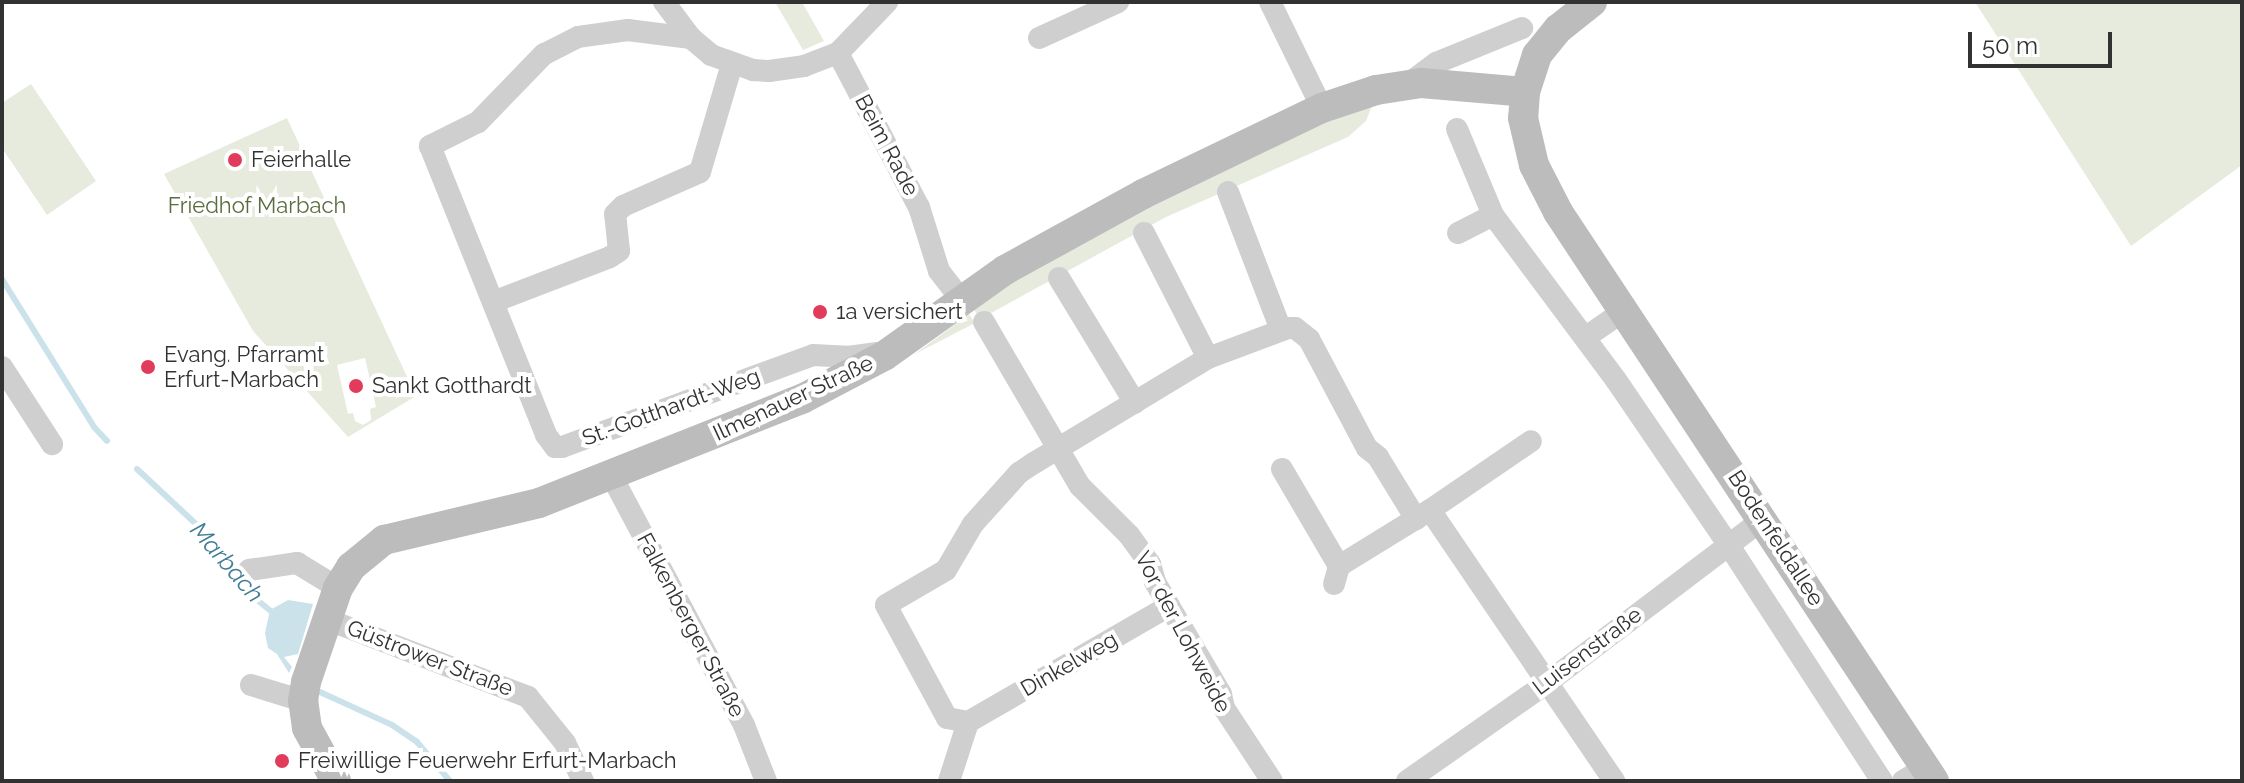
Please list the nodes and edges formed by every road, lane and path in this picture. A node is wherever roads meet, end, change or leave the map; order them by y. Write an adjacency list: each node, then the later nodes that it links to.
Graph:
1 (664, 2): 7 (street)
2 (887, 2): 9 (street)
3 (1118, 2): 8 (street)
4 (1270, 2): 13 (street)
5 (1592, 2): 12 (street)
6 (1522, 28): 11 (street, Ilmenauer Straße)
7 (691, 38): 10 (street); 21 (street)
8 (1039, 38)
9 (838, 53): 10 (street); 20 (street, Beim Rade)
10 (732, 64): 21 (street)
11 (1408, 84): 12 (street, Ilmenauer Straße); 13 (street, Ilmenauer Straße)
12 (1525, 92): 22 (street, Bodenfeldallee)
13 (1322, 108): 20 (street, Ilmenauer Straße)
14 (1457, 129): 16 (street, Bodenfeldallee)
15 (1228, 192): 24 (street)
16 (1493, 215): 18 (street); 25 (street, Bodenfeldallee)
17 (1144, 233): 27 (street)
18 (1458, 233)
19 (1059, 278): 29 (street)
20 (962, 300): 26 (street, Ilmenauer Straße)
21 (494, 306): 26 (street, St.-Gotthardt-Weg)
22 (1625, 310): 25 (street); 36 (street, Bodenfeldallee)
23 (984, 322): 32 (street, Vor der Lohweide)
24 (1281, 330): 27 (street); 35 (street)
25 (1586, 337): 37 (street, Bodenfeldallee)
26 (884, 356): 34 (street, Ilmenauer Straße)
27 (1208, 358): 29 (street)
28 (2, 367): 31 (street)
29 (1135, 403): 32 (street)
30 (1531, 441): 35 (street)
31 (52, 444)
32 (1060, 448): 40 (street, Vor der Lohweide); 45 (street)
33 (1282, 469): 35 (street)
34 (610, 473): 39 (street, Ilmenauer Straße); 49 (street, Falkenberger Straße)
35 (1423, 514): 42 (street)
36 (1764, 518): 37 (street, Luisenstraße); 46 (street, Bodenfeldallee)
37 (1728, 544): 42 (street, Luisenstraße); 54 (street, Bodenfeldallee)
38 (249, 570): 39 (street)
39 (338, 588): 41 (street, Ilmenauer Straße)
40 (1169, 606): 45 (street, Dinkelweg); 51 (street, Vor der Lohweide)
41 (326, 619): 44 (street, Ilmenauer Straße); 48 (street, Güstrower Straße)
42 (1547, 683): 52 (street, Luisenstraße); 53 (street)
43 (251, 685): 44 (street)
44 (303, 701): 47 (street)
45 (968, 722): 50 (street)
46 (1921, 776)
47 (336, 781)
48 (583, 781)
49 (766, 781)
50 (949, 781)
51 (1272, 781)
52 (1407, 781)
53 (1614, 781)
54 (1882, 781)

